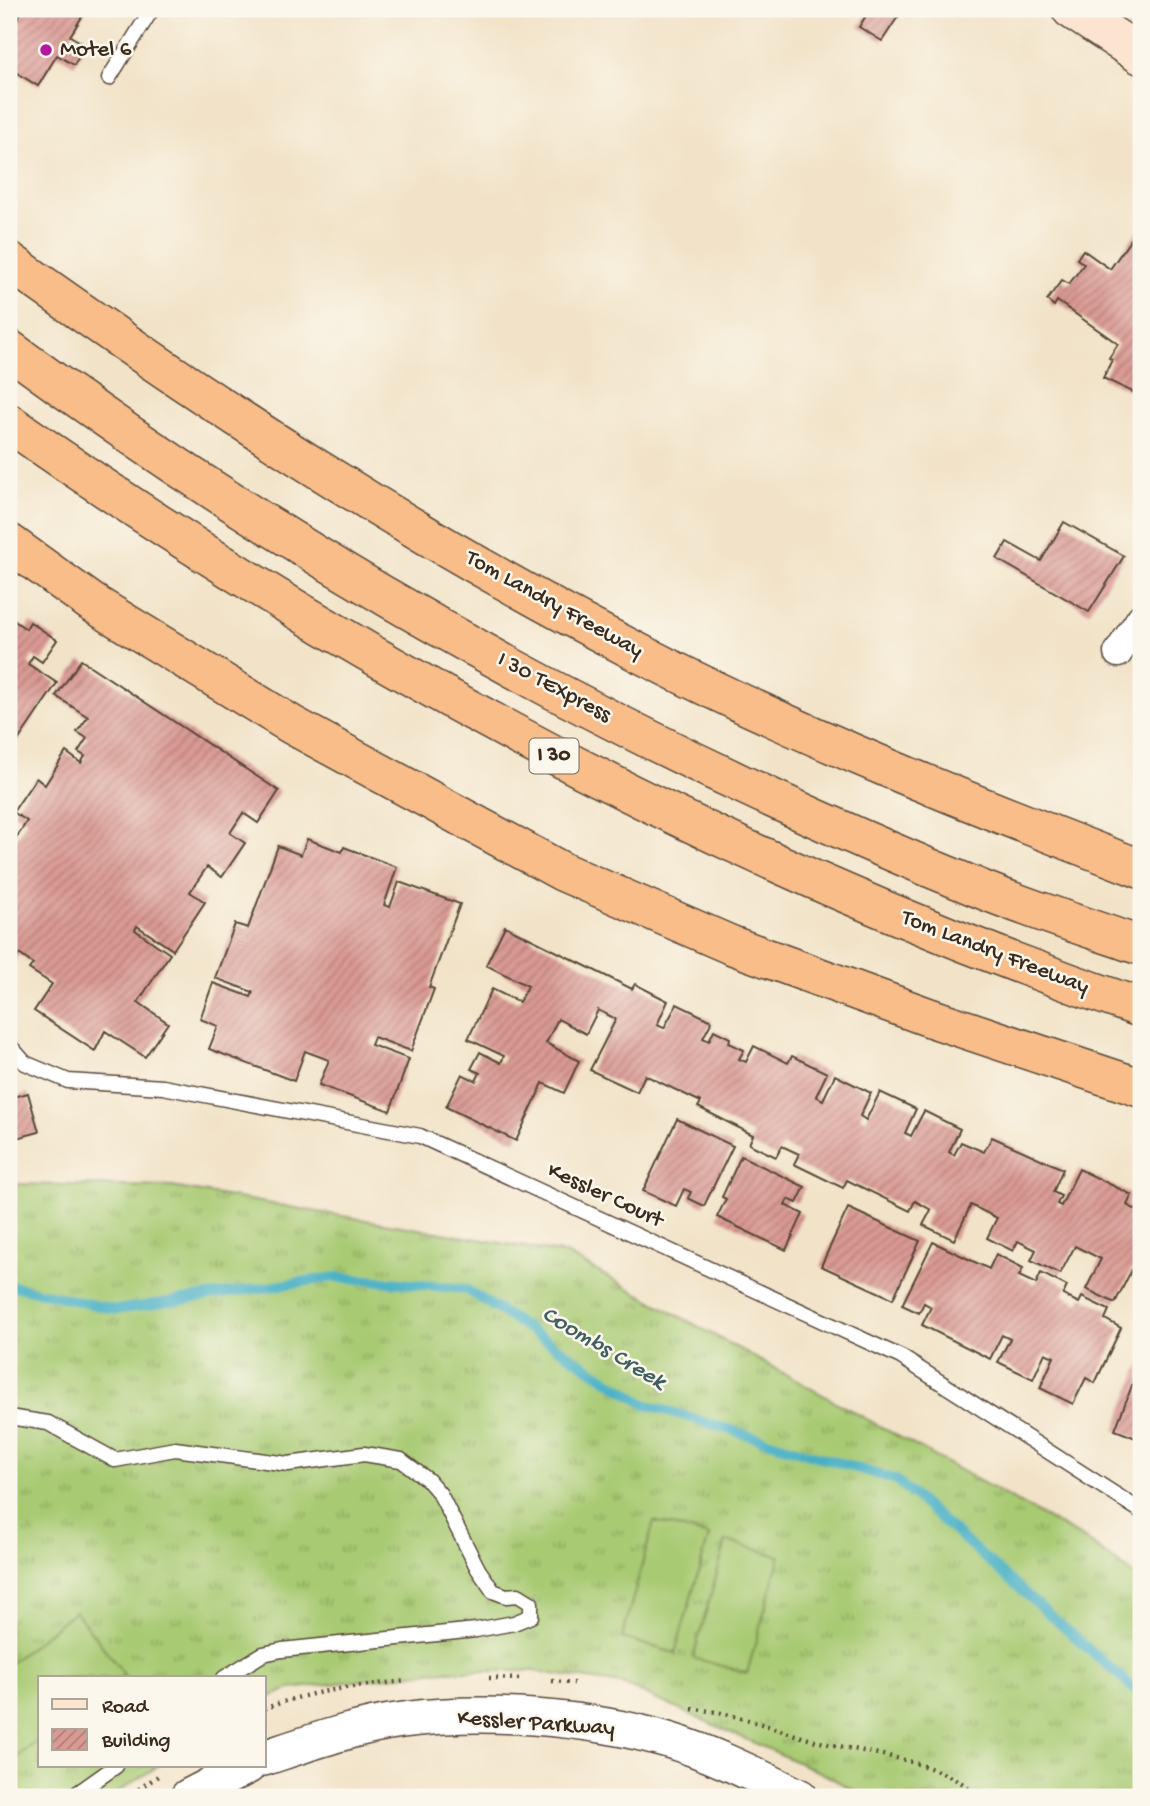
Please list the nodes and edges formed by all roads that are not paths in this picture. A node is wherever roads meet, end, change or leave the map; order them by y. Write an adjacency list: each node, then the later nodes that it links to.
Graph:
1 (152, 9): 4 (lane)
2 (1071, 9): 3 (main road)
3 (1141, 55)
4 (109, 78)
5 (9, 261): 11 (highway, Tom Landry Freeway)
6 (9, 349): 12 (highway, I 30 TEXpress)
7 (9, 423): 13 (highway, Tom Landry Freeway / I 30)
8 (9, 543): 15 (highway)
9 (1141, 618): 10 (street)
10 (1118, 653)
11 (1141, 869)
12 (1141, 946)
13 (1141, 1008)
14 (9, 1045): 17 (lane, Kessler Court)
15 (1141, 1088)
16 (9, 1417): 18 (lane)
17 (1141, 1511)
18 (227, 1676)
19 (266, 1757): 24 (street, Kessler Parkway)
20 (113, 1768): 22 (lane)
21 (244, 1768): 23 (street)
22 (72, 1797)
23 (188, 1797)
24 (800, 1797)

